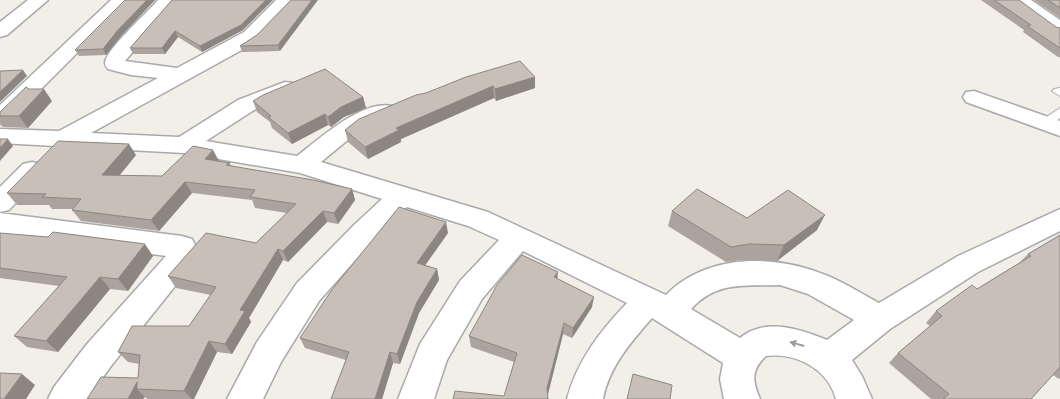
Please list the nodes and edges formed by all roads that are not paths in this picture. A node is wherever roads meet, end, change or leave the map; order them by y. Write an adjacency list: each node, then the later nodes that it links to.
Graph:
1 (39, 0): 7 (street)
2 (122, 0): 12 (street)
3 (168, 0): 8 (street)
4 (286, 0): 8 (street)
5 (1019, 0): 6 (street)
6 (1060, 28)
7 (0, 31)
8 (180, 74): 15 (street)
9 (308, 79): 16 (street)
10 (974, 97): 13 (street)
11 (401, 103): 17 (street)
12 (0, 117)
13 (1056, 121)
14 (0, 136): 15 (street)
15 (64, 138): 16 (street); 19 (street)
16 (184, 145): 17 (street)
17 (302, 165): 18 (street)
18 (403, 195): 22 (street); 28 (street)
19 (0, 203)
20 (1060, 219): 24 (street)
21 (0, 223): 27 (street)
22 (519, 237): 23 (street); 29 (street)
23 (659, 306): 24 (street); 25 (street); 30 (street)
24 (879, 319): 26 (street)
25 (742, 357): 26 (street, one-way to 25); 31 (street)
26 (828, 359): 32 (street)
27 (66, 399)
28 (245, 399)
29 (416, 399)
30 (585, 399)
31 (742, 399)
32 (854, 399)

